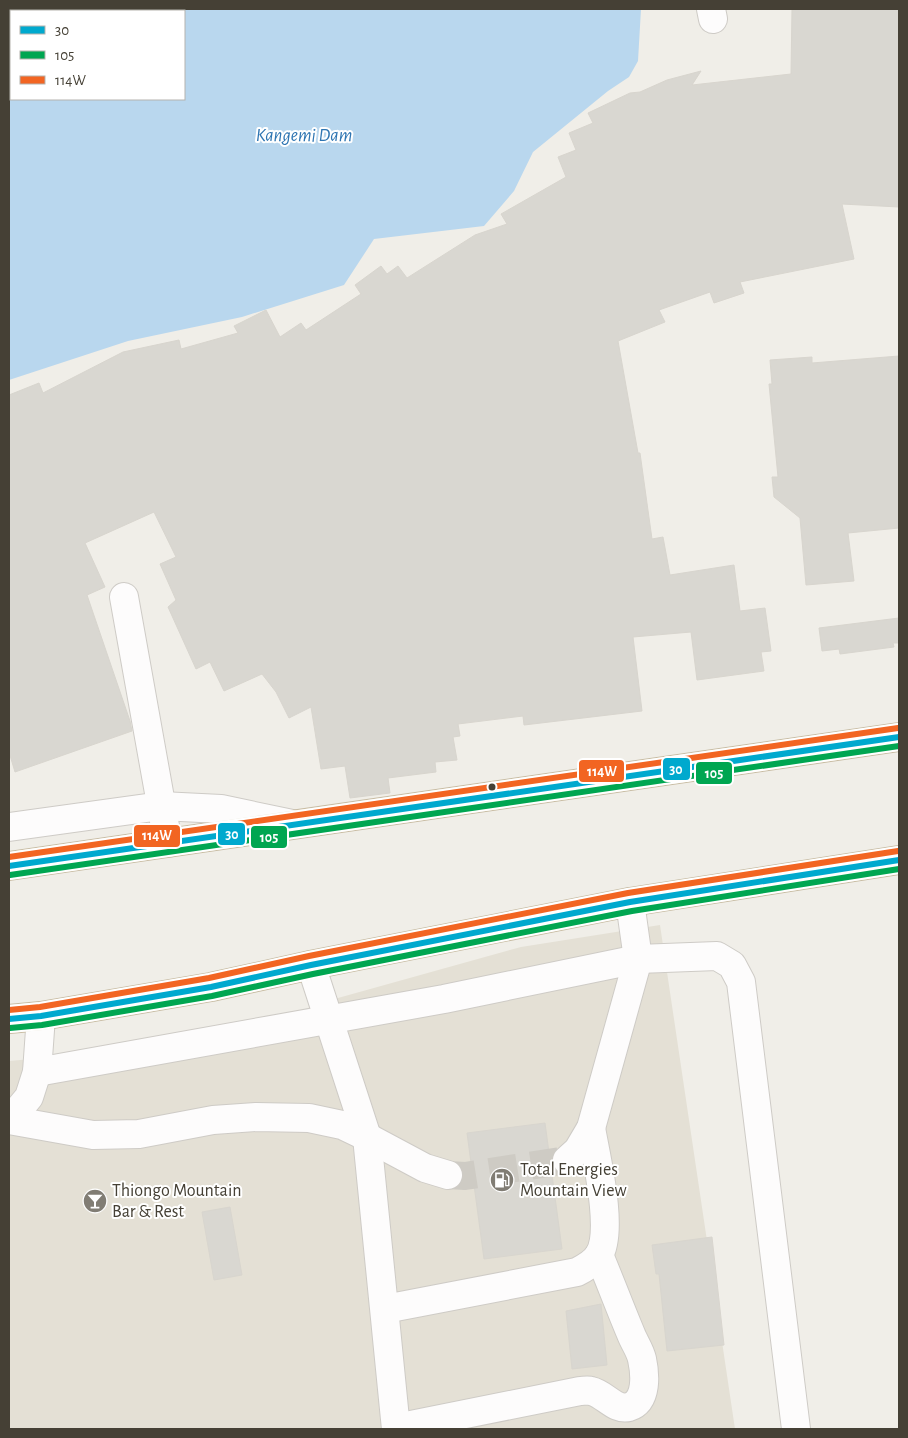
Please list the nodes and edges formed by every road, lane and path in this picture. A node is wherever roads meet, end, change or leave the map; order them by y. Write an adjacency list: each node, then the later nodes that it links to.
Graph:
1 (124, 597): 3 (street)
2 (899, 737): 4 (highway)
3 (161, 806): 4 (street); 5 (street); 6 (street)
4 (294, 824): 6 (highway)
5 (9, 827)
6 (168, 843): 8 (highway)
7 (899, 860): 9 (highway)
8 (9, 866)
9 (630, 902): 10 (street); 11 (highway)
10 (638, 959): 14 (street); 17 (street); 24 (street)
11 (311, 965): 12 (highway); 14 (street)
12 (42, 1016): 13 (highway); 15 (street)
13 (9, 1019)
14 (329, 1020): 15 (street); 18 (street)
15 (37, 1072): 16 (street)
16 (9, 1120): 18 (street)
17 (592, 1128): 19 (street); 21 (street)
18 (367, 1137): 20 (street); 22 (street)
19 (568, 1160)
20 (448, 1175)
21 (599, 1255): 22 (street); 23 (street)
22 (385, 1309): 23 (street)
23 (396, 1429)
24 (796, 1429)

